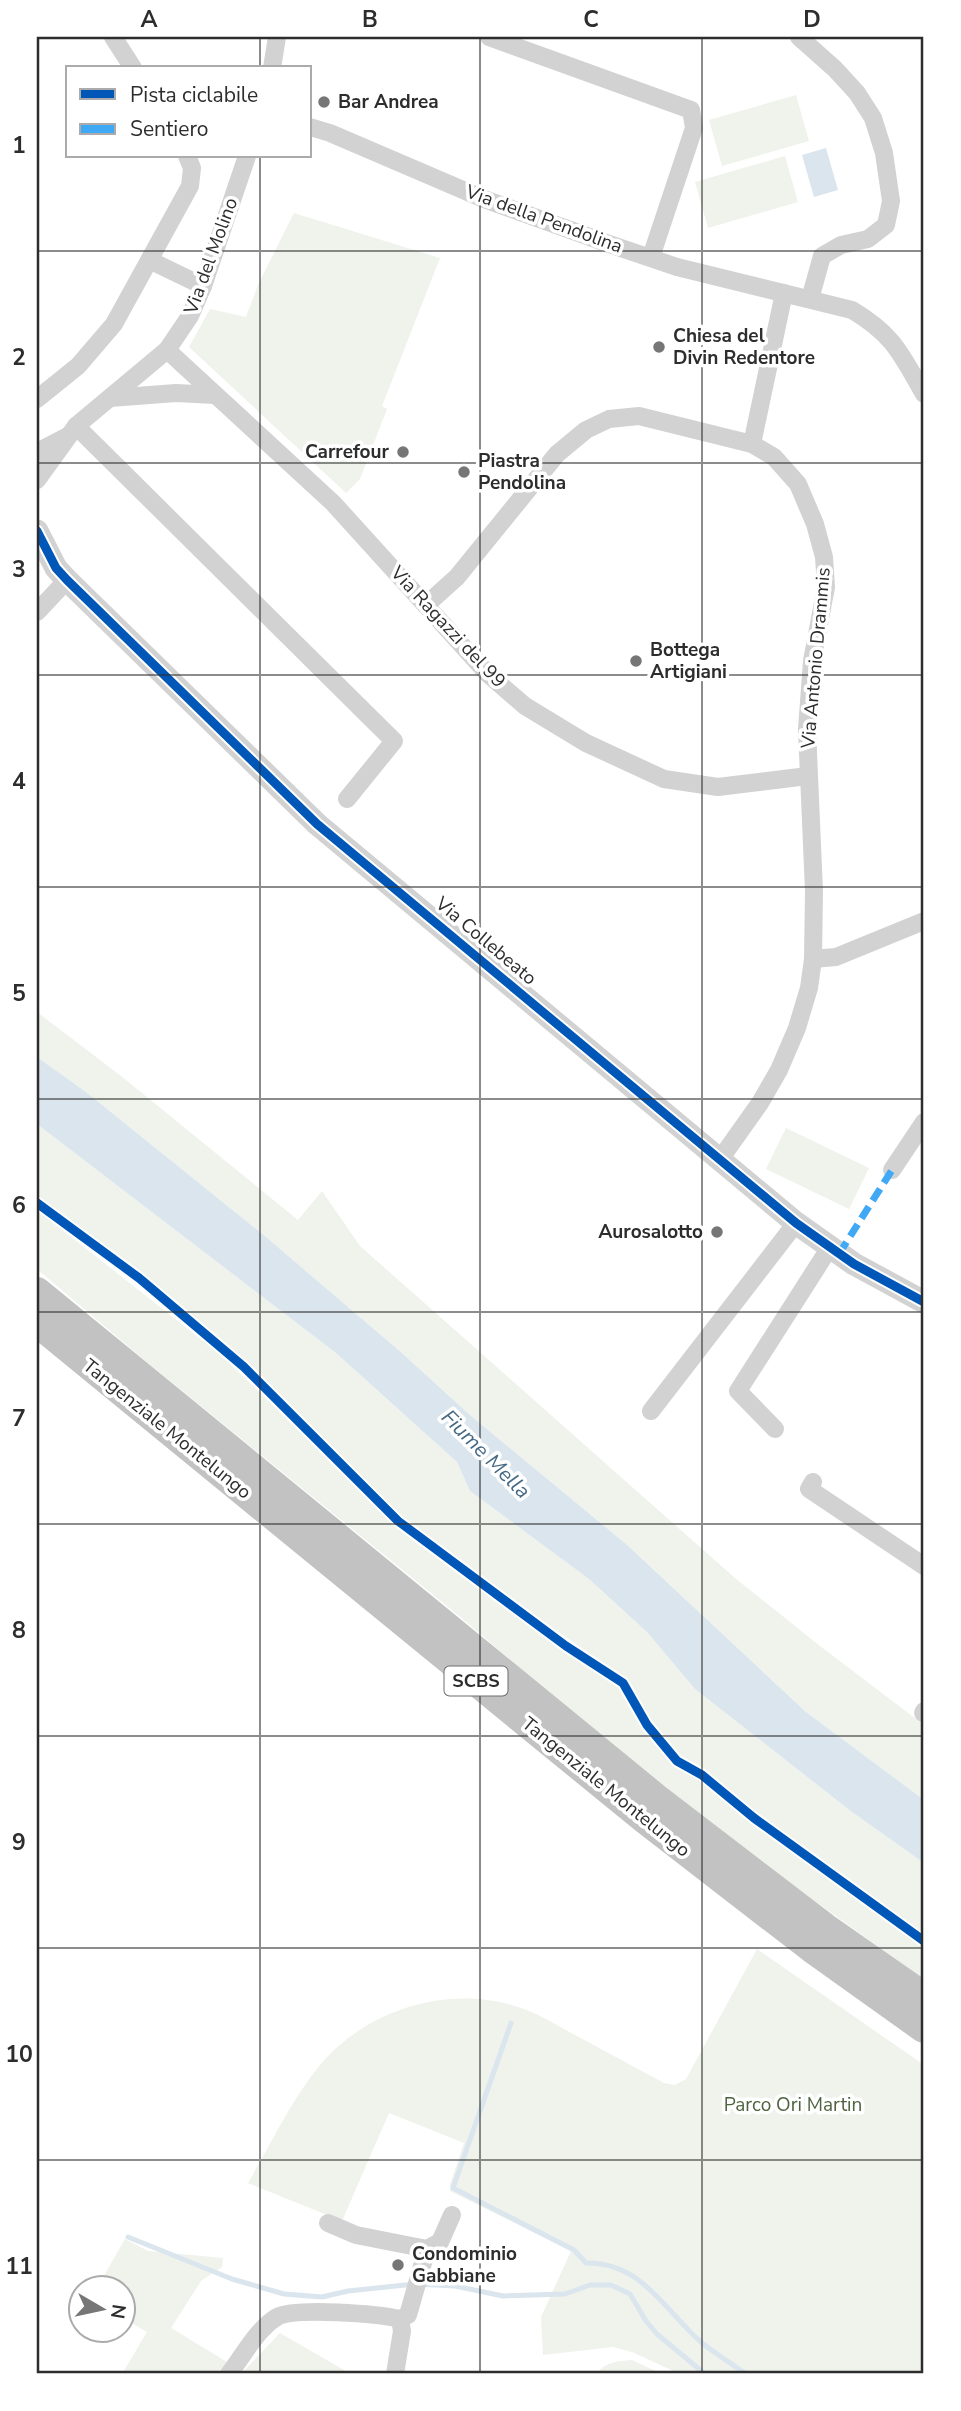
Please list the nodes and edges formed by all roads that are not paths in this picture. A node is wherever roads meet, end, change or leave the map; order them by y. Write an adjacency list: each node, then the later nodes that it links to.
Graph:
1 (113, 37): 5 (street)
2 (277, 37): 6 (street)
3 (489, 37): 10 (street)
4 (799, 37): 14 (street)
5 (132, 66)
6 (272, 66)
7 (312, 128): 10 (street, Via della Pendolina)
8 (188, 158): 11 (street)
9 (246, 158): 12 (street, Via del Molino)
10 (651, 257): 13 (street, Via della Pendolina)
11 (151, 261): 12 (street); 19 (street)
12 (203, 286): 15 (street, Via del Molino)
13 (784, 293): 14 (street, Via della Pendolina); 21 (street)
14 (810, 299): 16 (street, Via della Pendolina)
15 (167, 350): 17 (street, Via Ragazzi del 99); 18 (street, Via del Molino)
16 (924, 394)
17 (215, 396): 18 (street); 26 (street, Via Ragazzi del 99)
18 (110, 398): 20 (street, Via del Molino)
19 (37, 399)
20 (74, 430): 22 (street, Via del Molino); 23 (street, Via del Molino); 29 (street)
21 (752, 444): 26 (street, Via Antonio Drammis); 28 (street, Via Antonio Drammis)
22 (37, 452)
23 (37, 480)
24 (37, 531): 25 (street, Via Collebeato)
25 (53, 569): 27 (street); 33 (street, Via Collebeato)
26 (426, 606): 28 (street, Via Ragazzi del 99)
27 (37, 612)
28 (808, 776): 31 (street, Via Antonio Drammis)
29 (347, 799)
30 (924, 921): 31 (street)
31 (813, 959): 33 (street, Via Antonio Drammis)
32 (924, 1122): 34 (street)
33 (721, 1158): 35 (street, Via Collebeato)
34 (892, 1170)
35 (796, 1223): 36 (street, Via Collebeato); 40 (street)
36 (830, 1247): 38 (street, Via Collebeato); 41 (street)
37 (37, 1292): 44 (highway, Tangenziale Montelungo / SCBS)
38 (924, 1302)
39 (37, 1322): 45 (highway, Tangenziale Montelungo / SCBS)
40 (651, 1411)
41 (775, 1430)
42 (813, 1482): 43 (street)
43 (924, 1566)
44 (924, 1997)
45 (924, 2028)
46 (452, 2215): 48 (street)
47 (328, 2223): 48 (street)
48 (427, 2249): 49 (street)
49 (400, 2319): 50 (street); 51 (street)
50 (229, 2374)
51 (395, 2374)

